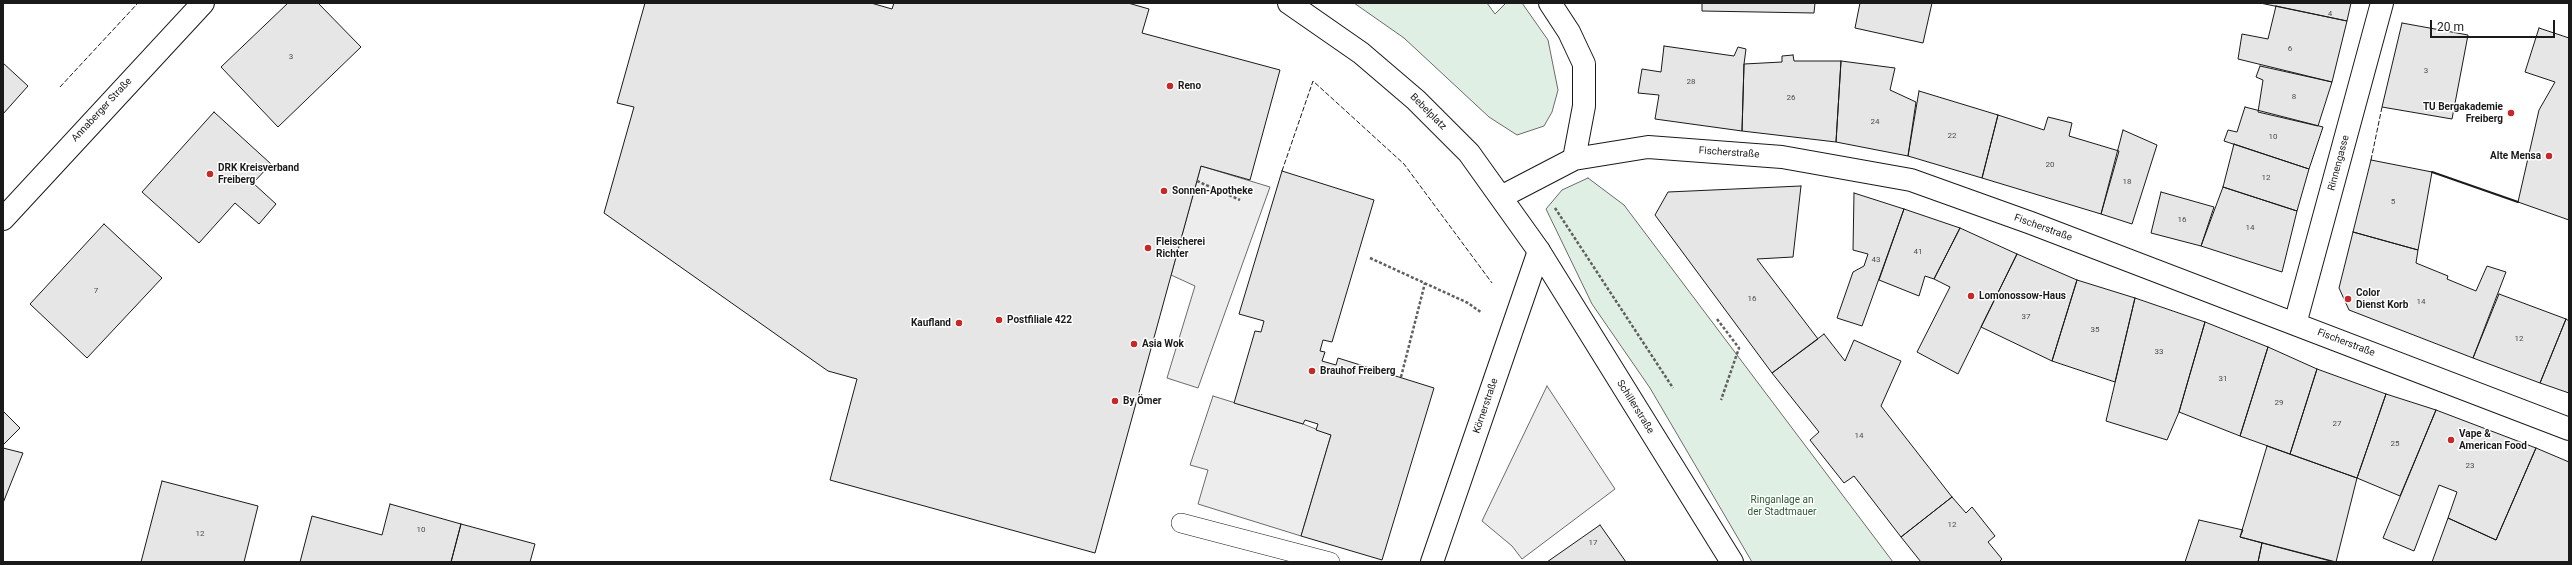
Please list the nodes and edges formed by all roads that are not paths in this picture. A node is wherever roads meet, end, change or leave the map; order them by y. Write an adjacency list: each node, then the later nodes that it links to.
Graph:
1 (202, 3): 7 (street, Annaberger Straße)
2 (1289, 3): 6 (street, Bebelplatz)
3 (1550, 3): 5 (street)
4 (2382, 3): 9 (street, Rinnengasse)
5 (1574, 159): 6 (street, Fischerstraße); 9 (street, Fischerstraße)
6 (1501, 197): 8 (street, Bebelplatz)
7 (3, 219)
8 (1538, 251): 13 (street, Körnerstraße); 14 (street, Schillerstraße)
9 (2295, 324): 10 (street, Fischerstraße)
10 (2569, 429)
11 (1181, 523): 12 (lane)
12 (1330, 562)
13 (1432, 562)
14 (1732, 562)

